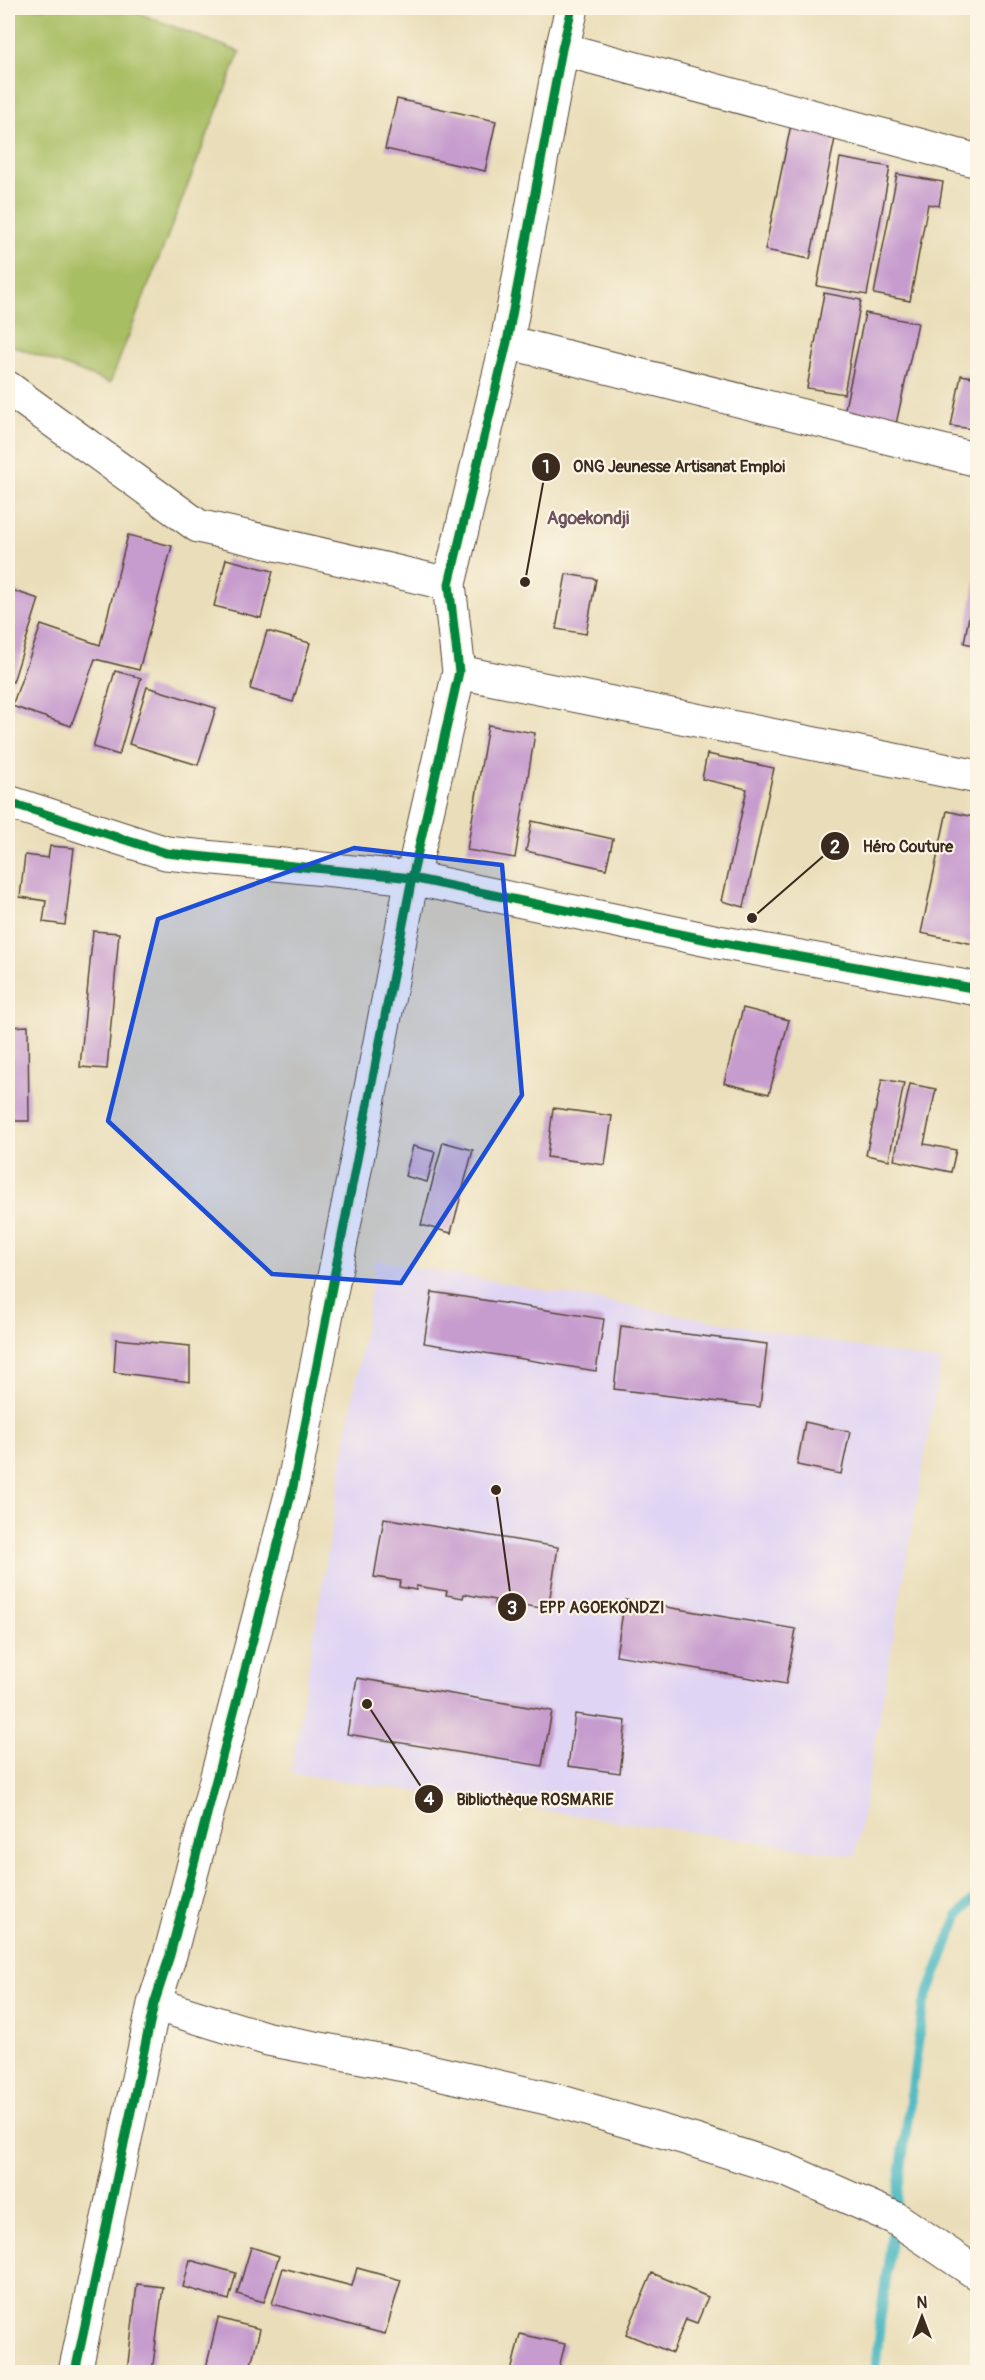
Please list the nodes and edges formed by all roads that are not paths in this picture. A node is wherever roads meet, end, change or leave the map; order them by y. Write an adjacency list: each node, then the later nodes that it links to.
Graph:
1 (572, 8): 2 (street)
2 (562, 49): 3 (street); 4 (street)
3 (978, 161)
4 (507, 342): 6 (street); 7 (street)
5 (8, 388): 7 (street)
6 (978, 460)
7 (449, 584): 8 (street)
8 (459, 672): 9 (street); 11 (street)
9 (978, 777)
10 (8, 802): 11 (street)
11 (412, 878): 12 (street); 13 (street)
12 (978, 989)
13 (154, 2004): 14 (street); 15 (street)
14 (978, 2274)
15 (75, 2373)

